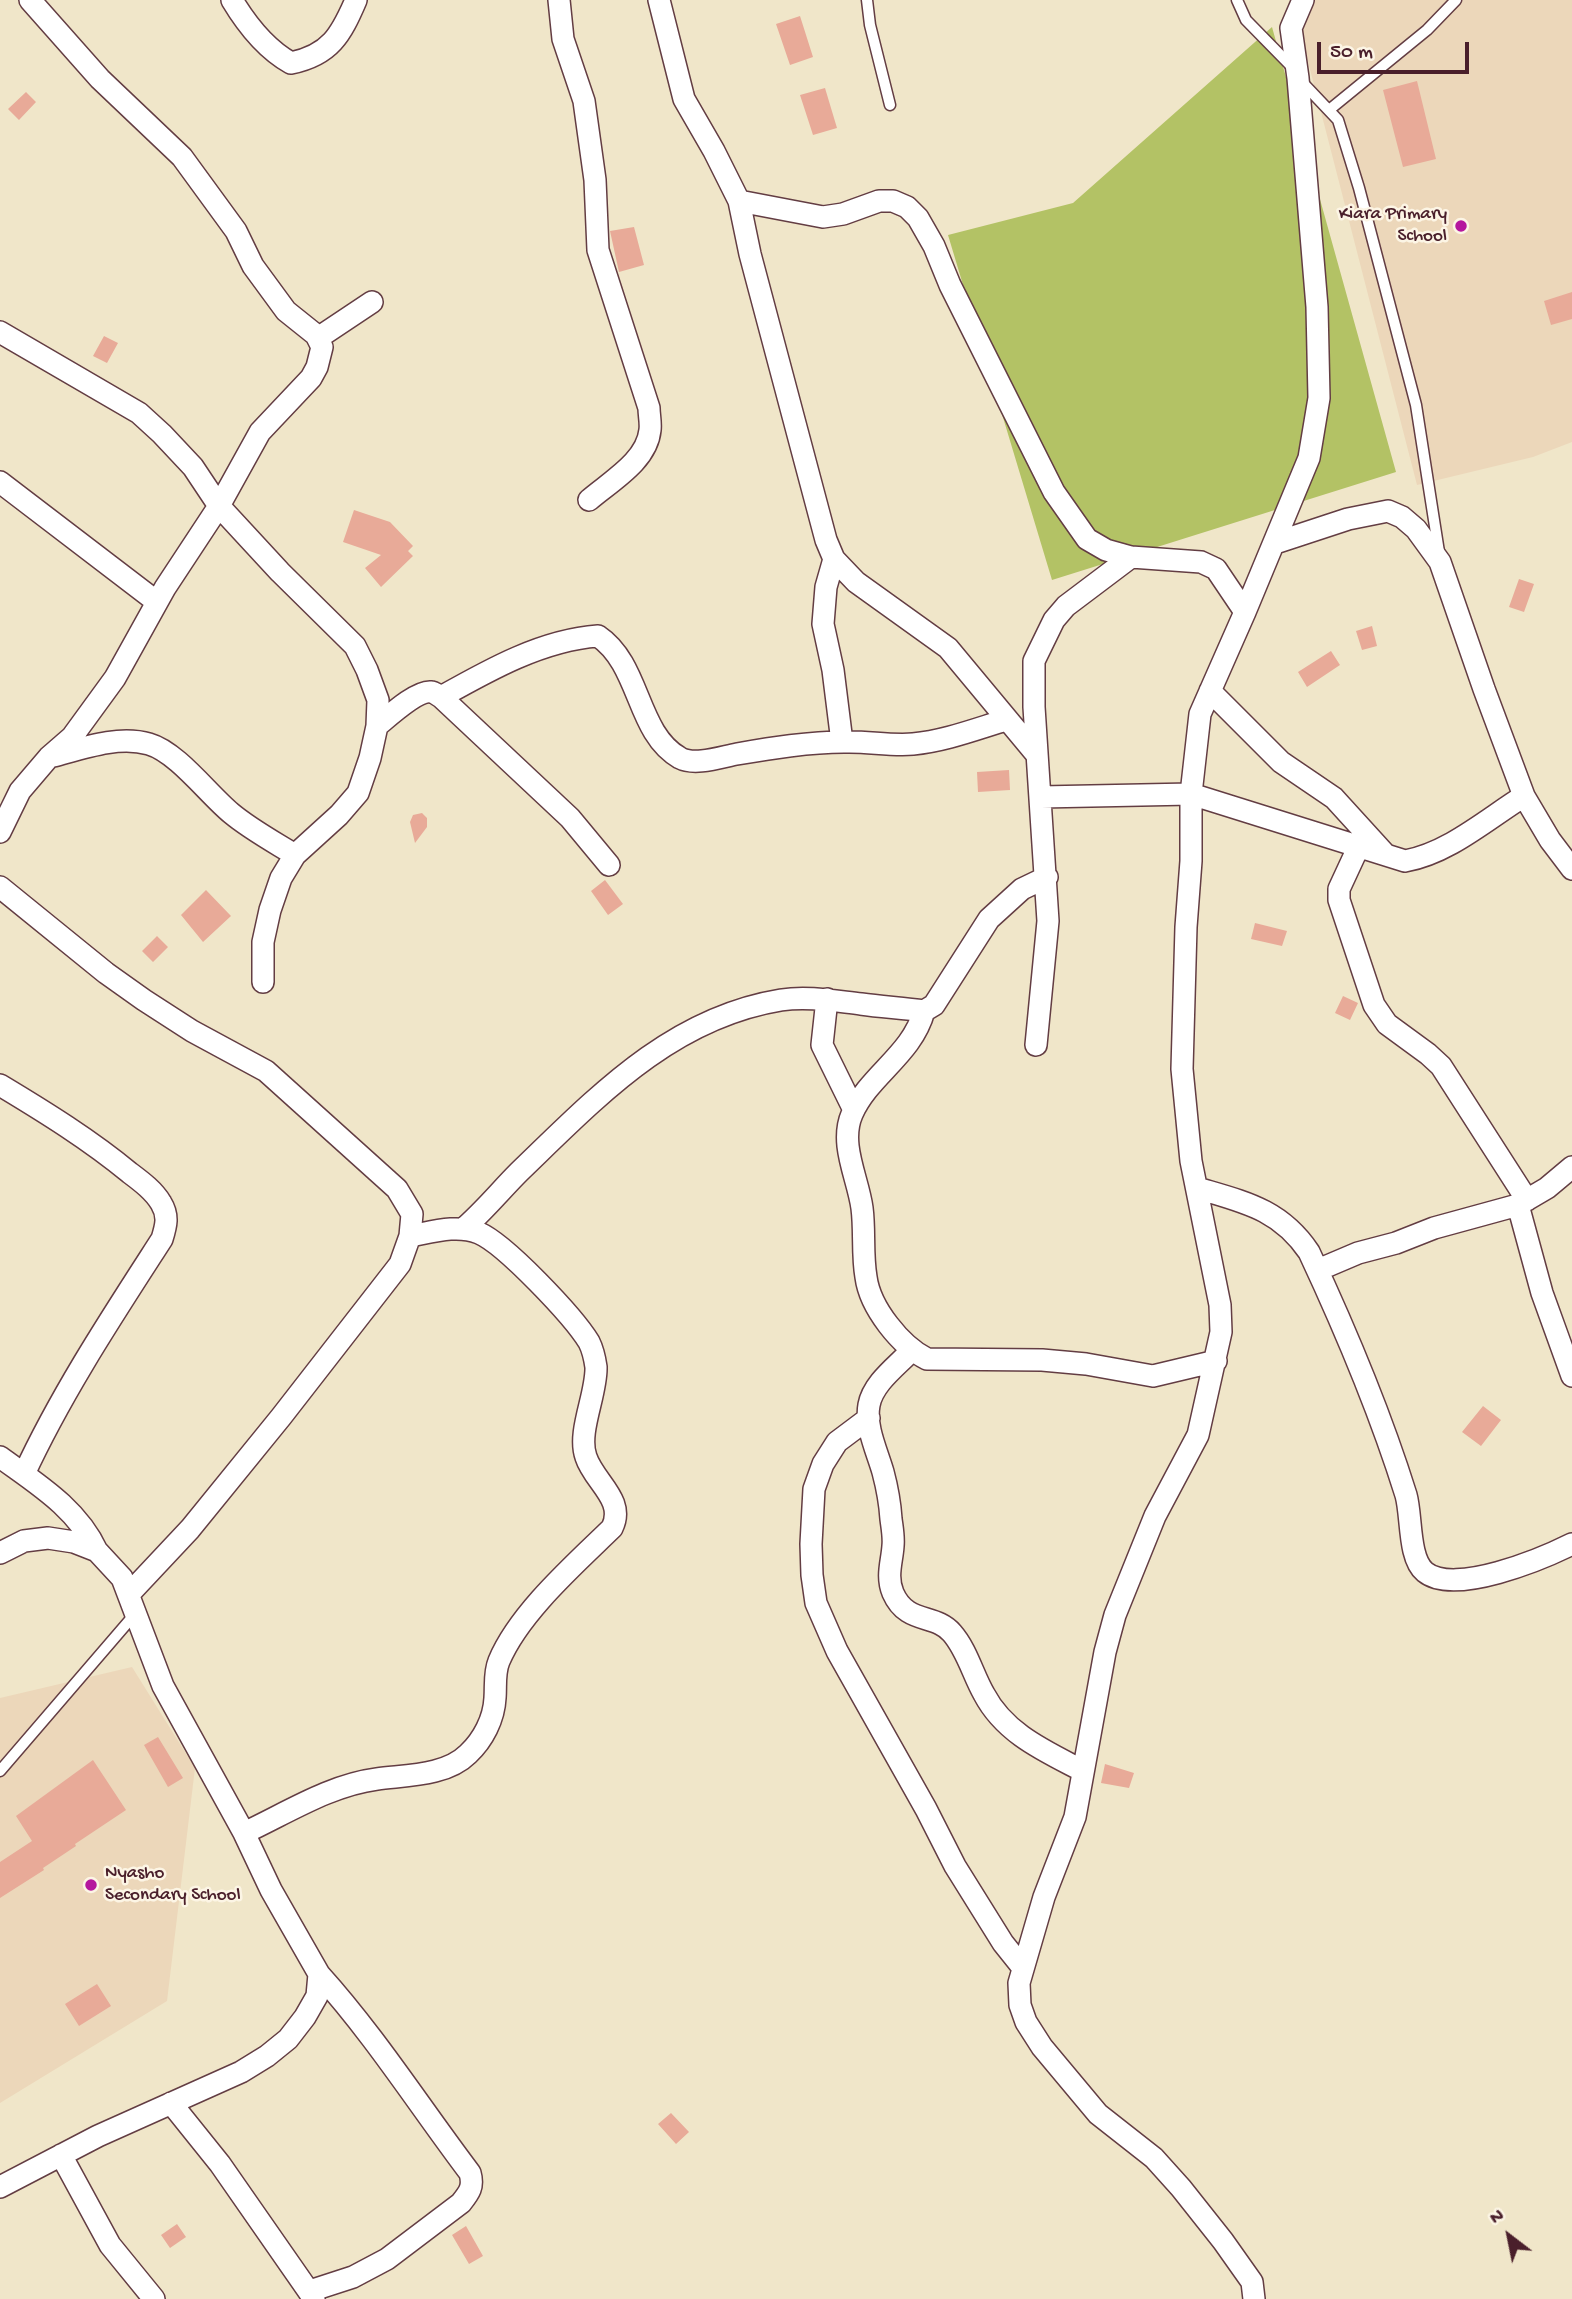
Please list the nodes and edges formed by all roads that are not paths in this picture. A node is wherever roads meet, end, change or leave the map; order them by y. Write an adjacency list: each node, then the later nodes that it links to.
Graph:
1 (30, 0): 16 (street)
2 (232, 0): 3 (street)
3 (356, 0)
4 (559, 0): 18 (street)
5 (659, 0): 13 (street)
6 (867, 0): 11 (lane)
7 (1237, 0): 10 (lane)
8 (1303, 0): 10 (street)
9 (1456, 0): 12 (lane)
10 (1297, 75): 12 (lane); 20 (street)
11 (890, 105)
12 (1329, 110): 23 (lane)
13 (739, 201): 21 (street); 22 (street)
14 (372, 302): 16 (street)
15 (0, 332): 19 (street)
16 (320, 341): 19 (street)
17 (0, 482): 24 (street)
18 (589, 500)
19 (219, 506): 24 (street); 29 (street)
20 (1275, 543): 23 (street); 25 (street)
21 (1131, 557): 25 (street); 31 (street)
22 (834, 559): 28 (street); 30 (street)
23 (1440, 562): 34 (street)
24 (157, 602): 32 (street)
25 (1245, 612): 26 (street)
26 (1210, 691): 33 (street); 39 (street)
27 (442, 697): 29 (street); 30 (street); 40 (street)
28 (1006, 720): 30 (street); 31 (street)
29 (377, 726): 38 (street)
30 (842, 742)
31 (1037, 755): 35 (street)
32 (50, 758): 36 (street); 38 (street)
33 (1191, 794): 35 (street); 37 (street); 51 (street)
34 (1524, 796): 39 (street); 41 (street)
35 (1041, 797): 42 (street)
36 (0, 832)
37 (1358, 848): 39 (street); 52 (street)
38 (295, 855): 44 (street)
39 (1387, 856)
40 (609, 865)
41 (1572, 869)
42 (1047, 877): 46 (street); 47 (street)
43 (0, 887): 54 (street)
44 (263, 982)
45 (827, 999): 46 (street); 49 (street); 53 (street)
46 (924, 1011): 49 (street)
47 (1036, 1045)
48 (0, 1085): 61 (street)
49 (854, 1110): 56 (street)
50 (1572, 1167): 52 (street)
51 (1197, 1188): 55 (street); 57 (street)
52 (1523, 1202): 55 (street); 58 (street)
53 (463, 1229): 54 (street); 68 (street)
54 (410, 1236): 65 (street)
55 (1318, 1270): 62 (street)
56 (911, 1351): 57 (street); 59 (street)
57 (1216, 1361): 67 (street)
58 (1572, 1376)
59 (869, 1418): 67 (street); 69 (street)
60 (0, 1457): 61 (street)
61 (24, 1474): 63 (street)
62 (1572, 1544)
63 (97, 1551): 64 (street); 65 (street)
64 (0, 1553)
65 (132, 1604): 66 (lane); 68 (street)
66 (0, 1771)
67 (1083, 1771): 69 (street)
68 (244, 1833): 70 (street)
69 (1023, 1968): 76 (street)
70 (319, 1974): 71 (street); 74 (street)
71 (171, 2103): 72 (street); 74 (street)
72 (61, 2155): 73 (street); 75 (street)
73 (0, 2187)
74 (312, 2295)
75 (154, 2299)
76 (1254, 2299)

